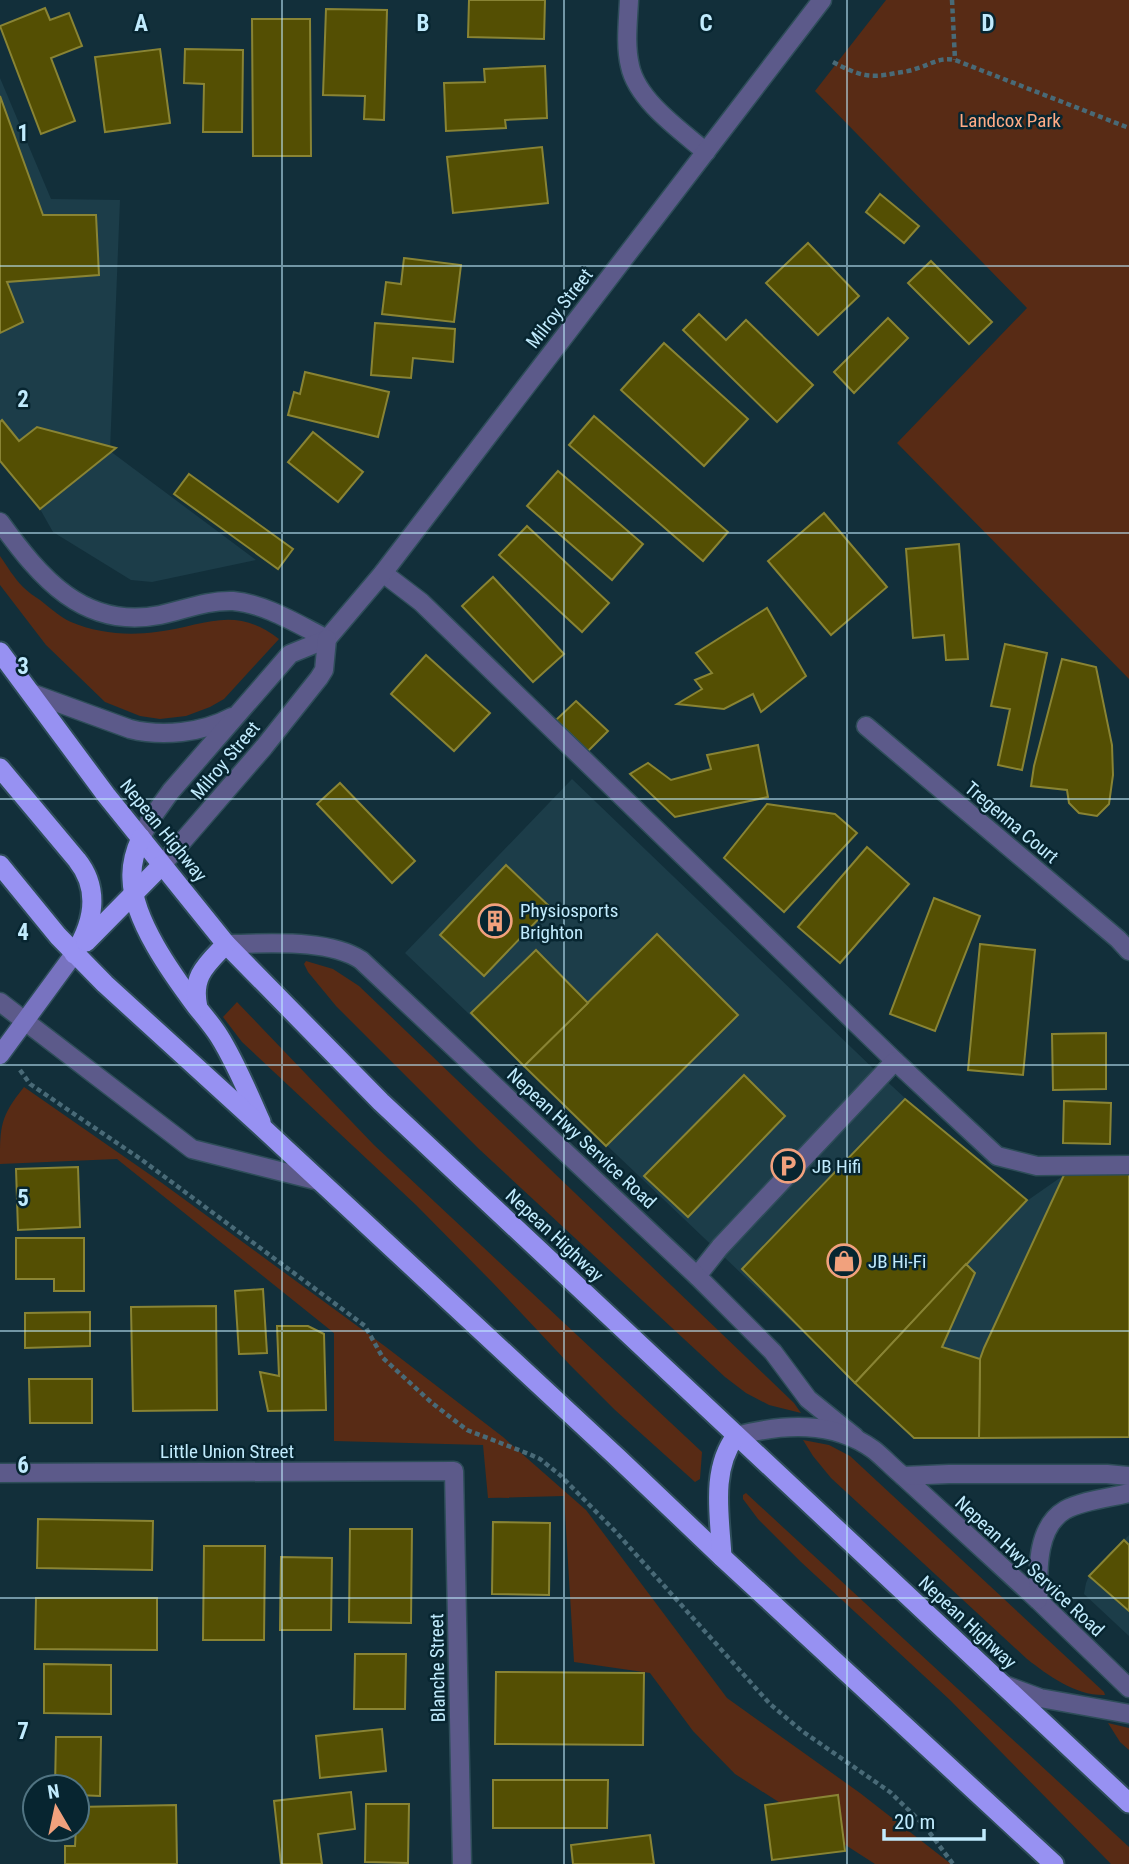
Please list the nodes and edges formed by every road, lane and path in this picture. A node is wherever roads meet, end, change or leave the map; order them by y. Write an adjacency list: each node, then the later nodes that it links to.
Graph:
1 (629, 0): 7 (street)
2 (822, 0): 7 (street, Milroy Street)
3 (952, 0): 4 (path)
4 (955, 60): 5 (path); 6 (path)
5 (833, 62)
6 (1129, 128)
7 (706, 152): 9 (street, Milroy Street)
8 (0, 522): 10 (street)
9 (383, 573): 10 (street, Milroy Street); 28 (street)
10 (327, 639): 14 (street, Milroy Street); 19 (street, Milroy Street)
11 (0, 652): 12 (highway, Nepean Highway)
12 (9, 676): 13 (highway, Nepean Highway)
13 (31, 693): 14 (street); 17 (highway, Nepean Highway)
14 (239, 713): 17 (street, Milroy Street)
15 (866, 726): 22 (street, Tregenna Court)
16 (0, 768): 23 (highway)
17 (141, 838): 19 (highway, Nepean Highway); 20 (highway)
18 (0, 865): 23 (highway)
19 (162, 865): 20 (highway); 21 (highway, Nepean Highway)
20 (133, 894): 23 (highway); 25 (highway)
21 (226, 944): 25 (highway); 33 (street, Nepean Hwy Service Road); 34 (highway, Nepean Highway)
22 (1129, 951)
23 (74, 954): 26 (main road); 30 (highway)
24 (0, 1002): 26 (street)
25 (199, 1009): 30 (highway)
26 (24, 1021): 27 (main road); 32 (street)
27 (0, 1055)
28 (895, 1061): 31 (street); 33 (street)
29 (28, 1080): 48 (path)
30 (264, 1129): 32 (highway)
31 (1129, 1165)
32 (319, 1181): 41 (highway)
33 (697, 1276): 35 (street, Nepean Hwy Service Road)
34 (736, 1436): 35 (street); 41 (highway); 43 (highway, Nepean Highway)
35 (867, 1446): 38 (street, Nepean Hwy Service Road)
36 (454, 1471): 37 (street, Little Union Street); 47 (street, Blanche Street)
37 (0, 1473)
38 (903, 1476): 39 (street); 42 (street, Nepean Hwy Service Road)
39 (1129, 1476)
40 (1129, 1493): 42 (street)
41 (722, 1558): 49 (highway)
42 (1038, 1600): 44 (street, Nepean Hwy Service Road)
43 (998, 1682): 45 (street); 46 (highway, Nepean Highway)
44 (1129, 1688)
45 (1129, 1714)
46 (1129, 1803)
47 (462, 1864)
48 (953, 1864)
49 (1054, 1864)

